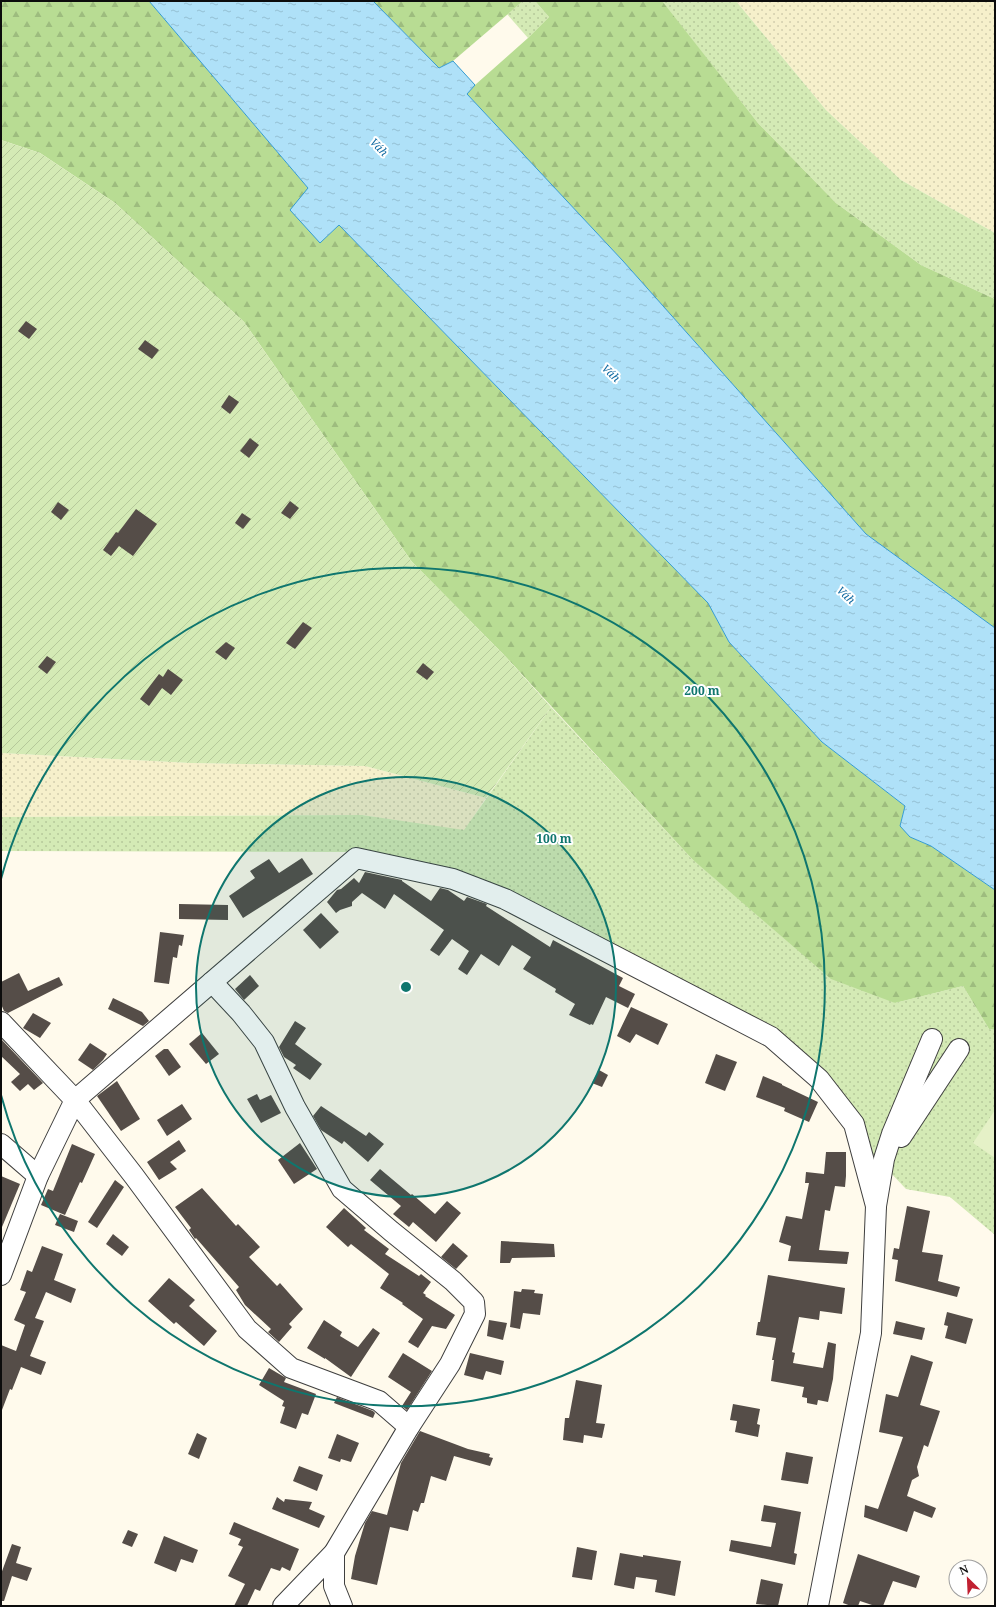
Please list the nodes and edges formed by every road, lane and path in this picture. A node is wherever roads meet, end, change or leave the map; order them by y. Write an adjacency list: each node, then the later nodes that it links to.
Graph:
1 (212, 982): 5 (street); 9 (street); 11 (street)
2 (1, 1022): 5 (street)
3 (932, 1039): 7 (street)
4 (959, 1049): 7 (street)
5 (75, 1100): 8 (street); 11 (street)
6 (1, 1144): 8 (street)
7 (884, 1159): 9 (street)
8 (38, 1176): 10 (street)
9 (876, 1206): 15 (street)
10 (1, 1275)
11 (409, 1427): 12 (street)
12 (334, 1553): 13 (street); 14 (street)
13 (283, 1606)
14 (342, 1606)
15 (818, 1606)

